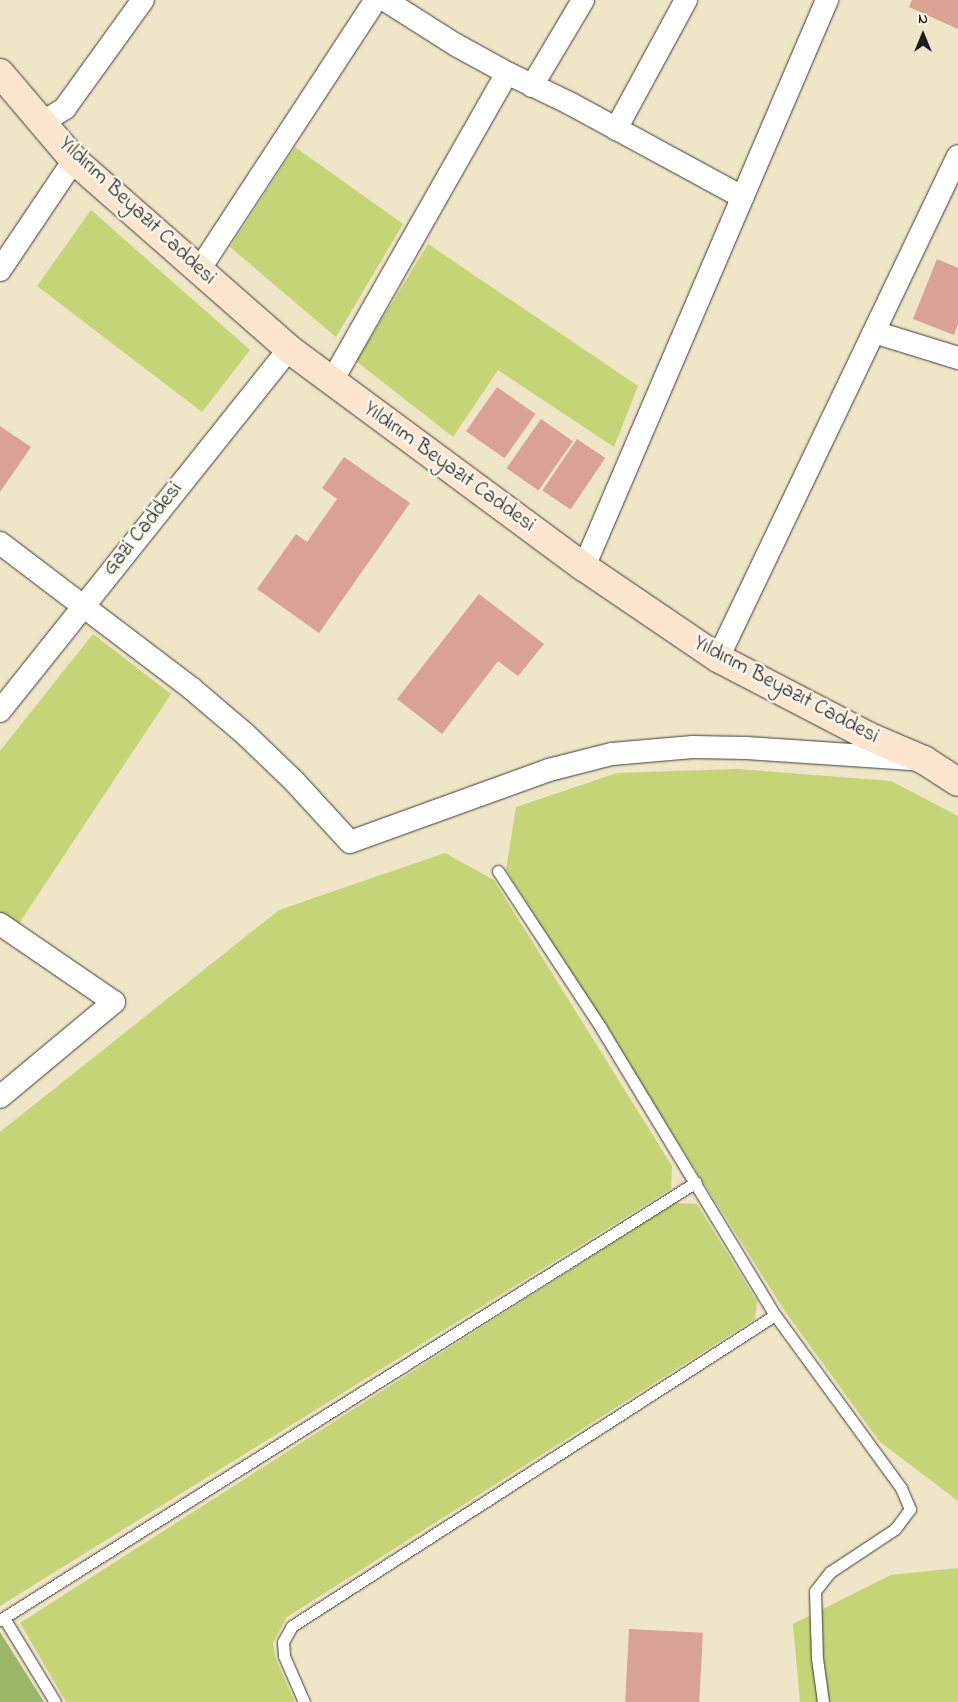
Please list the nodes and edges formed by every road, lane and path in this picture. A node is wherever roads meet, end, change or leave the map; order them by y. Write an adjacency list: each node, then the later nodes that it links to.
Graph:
1 (143, 0): 10 (street)
2 (376, 0): 16 (street)
3 (385, 0): 8 (street)
4 (583, 0): 9 (street)
5 (686, 0): 11 (street)
6 (827, 0): 14 (street)
7 (0, 73): 10 (street, Yıldırım Beyazıt Caddesi)
8 (507, 73): 9 (street); 20 (street)
9 (532, 86): 11 (street)
10 (43, 122): 13 (street, Yıldırım Beyazıt Caddesi)
11 (616, 129): 14 (street)
12 (958, 156): 17 (street)
13 (74, 160): 15 (street); 16 (street, Yıldırım Beyazıt Caddesi)
14 (742, 197): 22 (street)
15 (0, 270)
16 (199, 270): 18 (street, Yıldırım Beyazıt Caddesi)
17 (874, 332): 19 (street); 24 (street)
18 (289, 348): 20 (street, Yıldırım Beyazıt Caddesi); 23 (street, Gazi Caddesi)
19 (958, 358)
20 (332, 381): 22 (street, Yıldırım Beyazıt Caddesi)
21 (0, 543): 23 (street)
22 (584, 567): 24 (street, Yıldırım Beyazıt Caddesi)
23 (82, 604): 25 (street, Gazi Caddesi); 26 (street)
24 (718, 658): 26 (street, Yıldırım Beyazıt Caddesi)
25 (0, 710)
26 (924, 760): 27 (street, Yıldırım Beyazıt Caddesi)
27 (958, 782)
28 (498, 871): 31 (lane)
29 (0, 924): 30 (street)
30 (0, 1097)
31 (696, 1182): 32 (lane); 33 (lane)
32 (775, 1315): 35 (lane); 36 (lane)
33 (2, 1619): 34 (lane)
34 (55, 1702)
35 (304, 1702)
36 (823, 1702)

